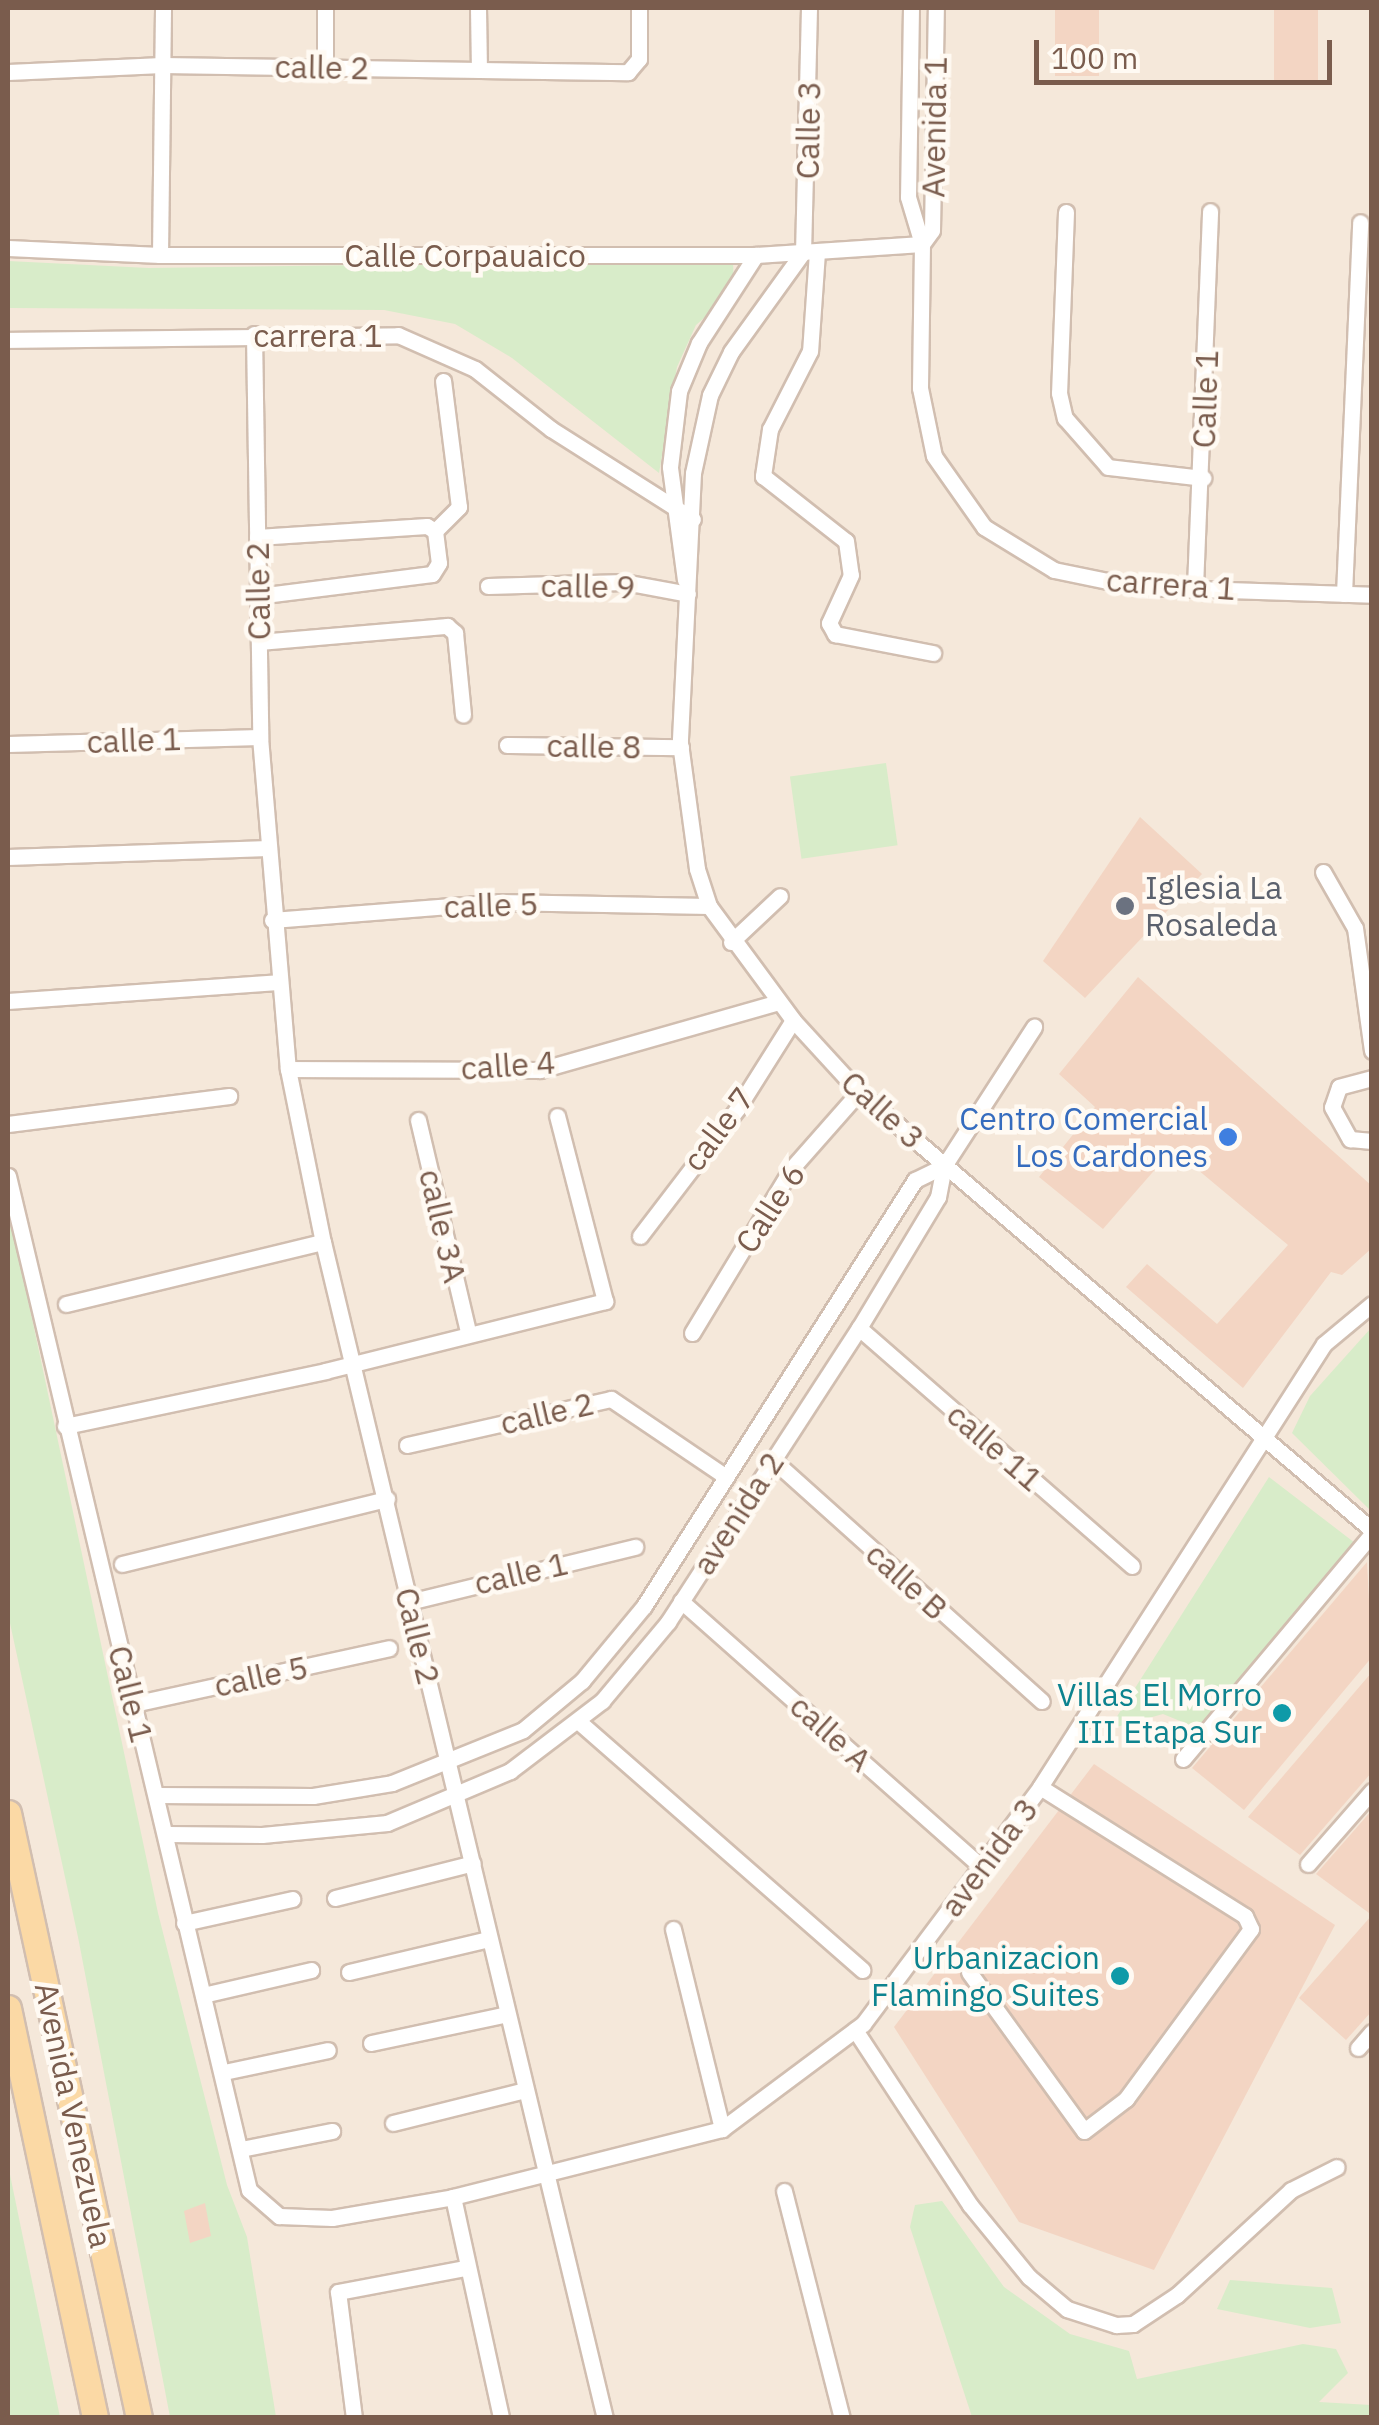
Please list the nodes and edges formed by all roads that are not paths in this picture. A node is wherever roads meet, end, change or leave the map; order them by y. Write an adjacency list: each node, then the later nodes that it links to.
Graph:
1 (163, 8): 8 (street)
2 (325, 8): 9 (street)
3 (478, 8): 10 (street)
4 (640, 8): 10 (street, calle 2)
5 (809, 8): 17 (street, Calle 3)
6 (911, 8): 15 (street, Avenida 1)
7 (936, 8): 15 (street, Avenida 1)
8 (162, 65): 9 (street, calle 2); 11 (street, calle 2); 18 (street)
9 (325, 67): 10 (street, calle 2)
10 (478, 70)
11 (8, 72)
12 (1066, 212): 23 (street)
13 (1210, 212): 23 (street, Calle 1)
14 (1360, 222): 31 (street)
15 (922, 244): 17 (street, Calle Corpauaico); 29 (street, carrera 1)
16 (8, 248): 18 (street, Calle Corpauaico)
17 (810, 252): 19 (street, Calle Corpauaico); 25 (street); 35 (street, Calle 3)
18 (160, 255): 19 (street, Calle Corpauaico)
19 (756, 255): 24 (street)
20 (254, 334): 21 (street, carrera 1); 24 (street, carrera 1); 27 (street, Calle 2)
21 (8, 340)
22 (444, 381): 26 (street)
23 (1203, 478): 29 (street, Calle 1)
24 (672, 504): 25 (street, carrera 1); 30 (street)
25 (693, 519): 30 (street)
26 (435, 531): 27 (street); 33 (street)
27 (257, 537): 33 (street, Calle 2)
28 (488, 586): 30 (street, calle 9)
29 (1195, 586): 31 (street, carrera 1)
30 (688, 594): 40 (street, Calle 3)
31 (1344, 594): 32 (street, carrera 1)
32 (1372, 595)
33 (258, 596): 34 (street, Calle 2)
34 (259, 642): 36 (street); 37 (street, Calle 2)
35 (934, 653)
36 (463, 714)
37 (260, 737): 38 (street, calle 1); 41 (street, Calle 2)
38 (8, 744)
39 (507, 745): 40 (street, calle 8)
40 (680, 747): 45 (street, Calle 3)
41 (268, 848): 42 (street); 46 (street, Calle 2)
42 (8, 856)
43 (1322, 872): 53 (street)
44 (780, 896): 47 (street)
45 (710, 906): 46 (street, calle 5); 47 (street, Calle 3)
46 (272, 920): 48 (street, Calle 2)
47 (732, 942): 50 (street, Calle 3)
48 (277, 982): 49 (street); 54 (street, Calle 2)
49 (8, 1001)
50 (778, 1002): 51 (street, Calle 3); 54 (street, calle 4)
51 (792, 1020): 56 (street, Calle 3); 64 (street, calle 7)
52 (1034, 1027): 62 (street)
53 (1372, 1051)
54 (288, 1068): 65 (street, Calle 2)
55 (1372, 1078): 61 (street)
56 (859, 1092): 62 (street, Calle 3); 70 (street, Calle 6)
57 (229, 1096): 60 (street)
58 (556, 1116): 69 (street)
59 (418, 1120): 69 (street, calle 3A)
60 (8, 1124)
61 (1372, 1142)
62 (944, 1166): 68 (street, avenida 2); 73 (street, Calle 3); 76 (street)
63 (8, 1176): 72 (street, Calle 1)
64 (640, 1236)
65 (322, 1242): 66 (street); 71 (street, Calle 2)
66 (66, 1304)
67 (1372, 1304): 73 (street, avenida 3)
68 (859, 1328): 75 (street, avenida 2); 81 (street, calle 11)
69 (468, 1331): 71 (street)
70 (692, 1333)
71 (353, 1364): 72 (street); 77 (street, Calle 2)
72 (65, 1426): 86 (street, Calle 1)
73 (1265, 1434): 78 (street, Calle 3); 90 (street, avenida 3)
74 (407, 1445): 76 (street, calle 2)
75 (772, 1460): 82 (street, avenida 2); 85 (street, calle B)
76 (726, 1476): 89 (street)
77 (386, 1500): 80 (street); 83 (street, Calle 2)
78 (1372, 1532): 88 (street)
79 (634, 1548): 83 (street, calle 1)
80 (122, 1564)
81 (1132, 1566)
82 (681, 1601): 87 (street, avenida 2); 98 (street, calle A)
83 (409, 1602): 89 (street, Calle 2)
84 (389, 1648): 86 (street, calle 5)
85 (1042, 1701)
86 (133, 1704): 92 (street, Calle 1)
87 (578, 1720): 93 (street, avenida 2); 105 (street)
88 (1183, 1759)
89 (450, 1762): 92 (street); 93 (street, Calle 2)
90 (1040, 1787): 98 (street, avenida 3); 107 (street)
91 (1372, 1791): 97 (street)
92 (156, 1795): 95 (street, Calle 1)
93 (458, 1797): 95 (street, avenida 2); 96 (street, Calle 2)
94 (8, 1814): 129 (main road, Avenida Venezuela)
95 (168, 1834): 101 (street, Calle 1)
96 (474, 1863): 99 (street); 103 (street, Calle 2)
97 (1308, 1864)
98 (981, 1866): 111 (street, avenida 3)
99 (335, 1898)
100 (292, 1899): 101 (street)
101 (184, 1924): 108 (street, Calle 1)
102 (673, 1929): 119 (street)
103 (490, 1939): 106 (street); 110 (street, Calle 2)
104 (311, 1970): 108 (street)
105 (862, 1970)
106 (349, 1972)
107 (968, 1972)
108 (204, 1995): 116 (street, Calle 1)
109 (8, 2008): 128 (main road, Avenida Venezuela)
110 (508, 2014): 113 (street); 117 (street, Calle 2)
111 (855, 2030): 119 (street, avenida 3); 122 (street)
112 (1372, 2032): 114 (street)
113 (372, 2044)
114 (1358, 2048)
115 (328, 2050): 116 (street)
116 (224, 2072): 121 (street, Calle 1)
117 (525, 2090): 118 (street); 123 (street, Calle 2)
118 (394, 2124)
119 (722, 2128): 123 (street, avenida 3)
120 (332, 2131): 121 (street)
121 (241, 2149): 126 (street, Calle 1)
122 (1337, 2166)
123 (546, 2175): 125 (street, avenida 3); 132 (street, Calle 2)
124 (784, 2190): 133 (street)
125 (453, 2197): 126 (street, avenida 3); 127 (street)
126 (263, 2208)
127 (465, 2268): 130 (street); 131 (street)
128 (95, 2418)
129 (139, 2418)
130 (354, 2418)
131 (501, 2418)
132 (606, 2418)
133 (842, 2418)

